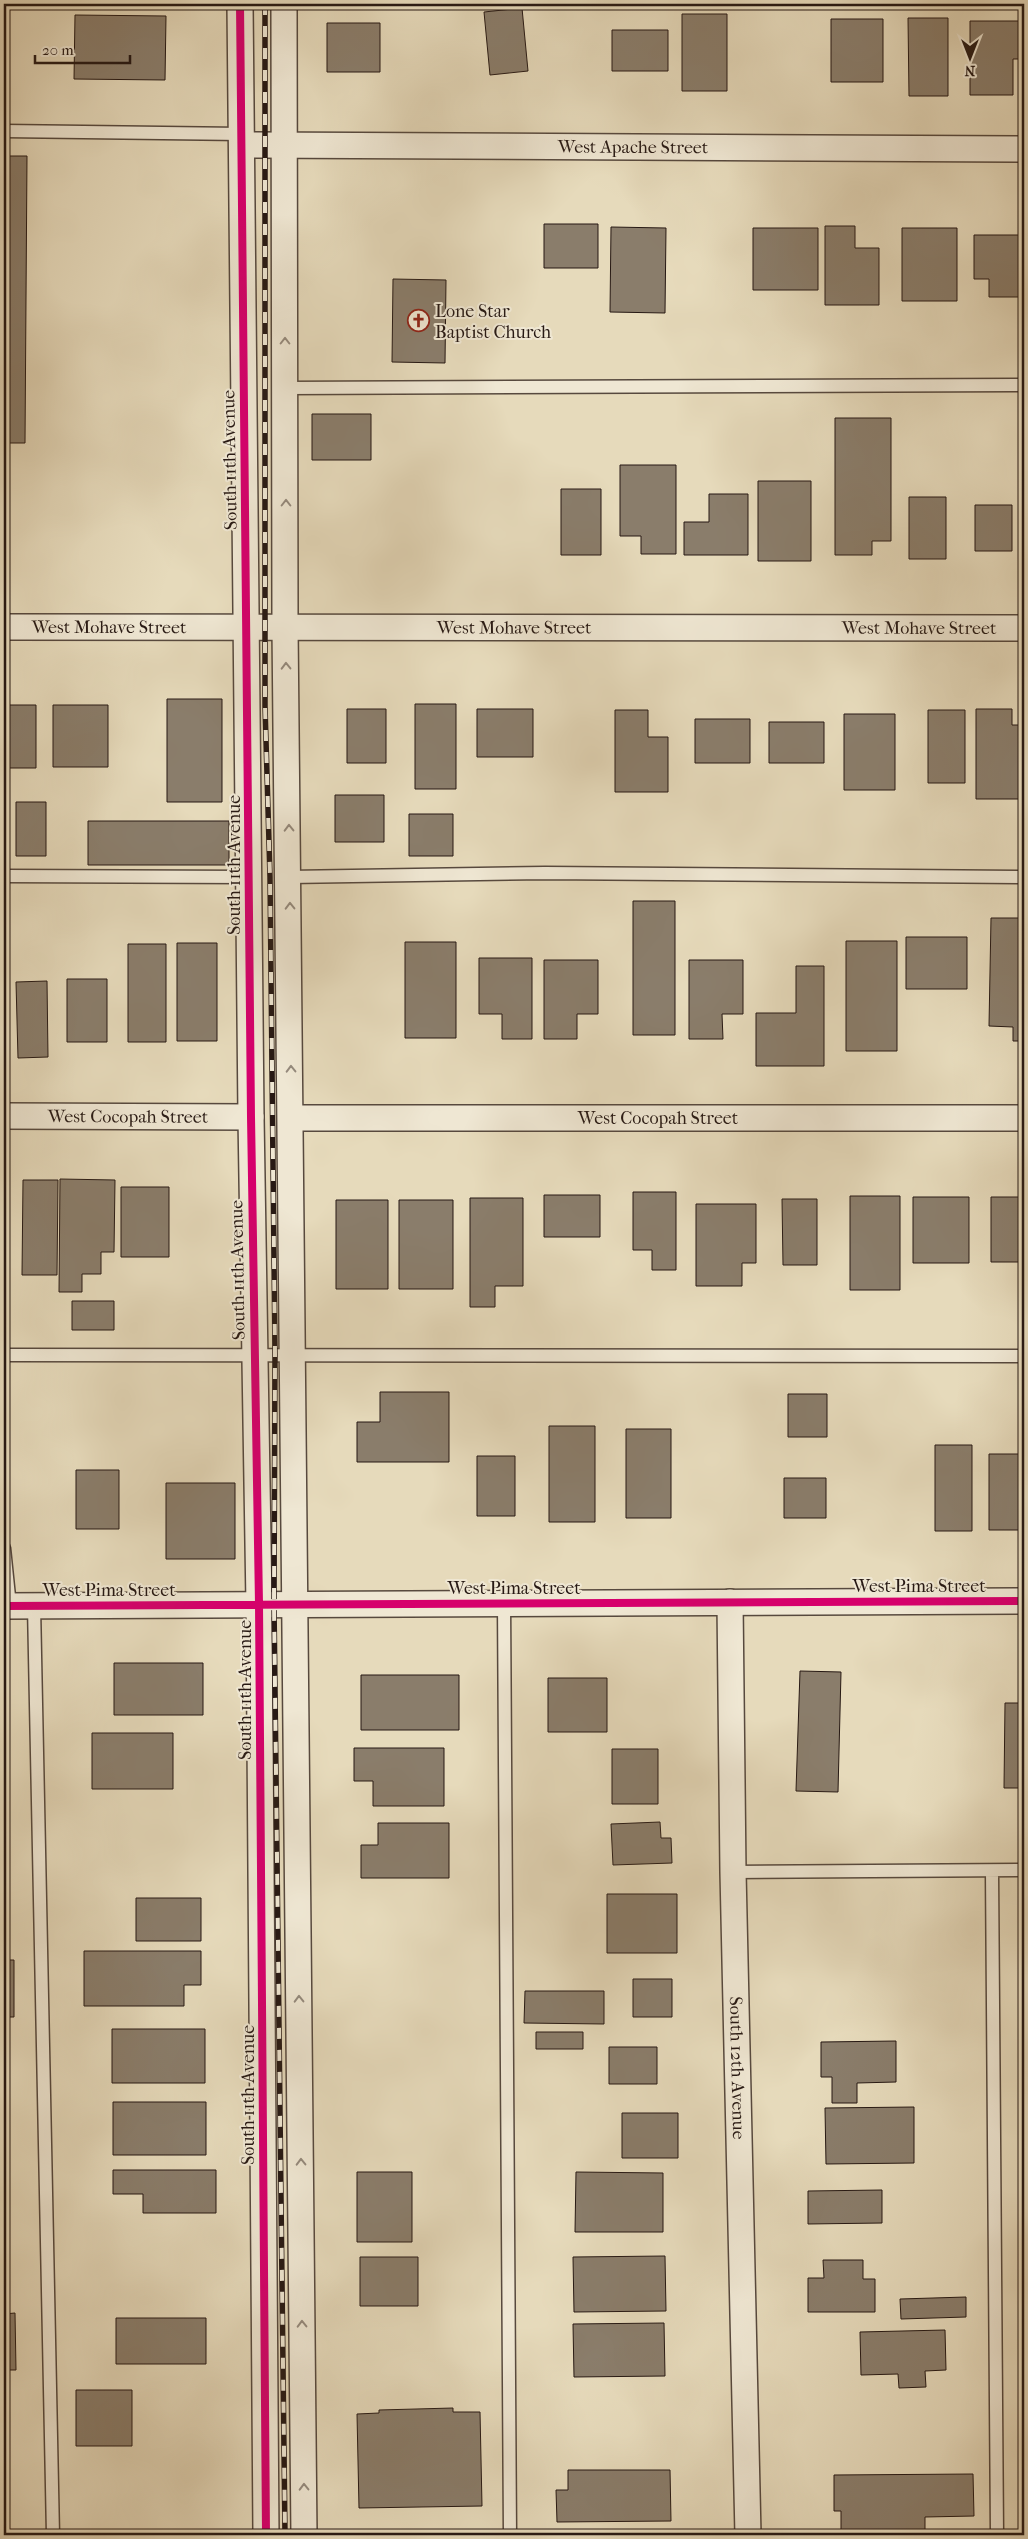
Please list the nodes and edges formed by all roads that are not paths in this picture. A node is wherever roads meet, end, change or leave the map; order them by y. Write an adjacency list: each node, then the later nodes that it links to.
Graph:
1 (240, 4): 4 (street, South 11th Avenue)
2 (284, 4): 5 (street)
3 (4, 131): 4 (lane)
4 (242, 140): 5 (street, West Apache Street); 10 (street, South 11th Avenue)
5 (284, 146): 6 (street, West Apache Street); 8 (street, one-way to 5)
6 (1024, 149)
7 (1024, 385): 8 (lane)
8 (286, 388): 11 (street, one-way to 8)
9 (4, 627): 10 (street, West Mohave Street)
10 (248, 627): 11 (street, West Mohave Street); 14 (street, South 11th Avenue)
11 (285, 627): 12 (street, West Mohave Street); 15 (street, one-way to 11)
12 (1024, 628)
13 (4, 876): 14 (lane)
14 (248, 877): 18 (street, South 11th Avenue)
15 (289, 877): 16 (lane); 19 (street, one-way to 15)
16 (1024, 877)
17 (4, 1116): 18 (street, West Cocopah Street)
18 (251, 1117): 21 (street, South 11th Avenue)
19 (292, 1118): 20 (street, West Cocopah Street); 23 (street)
20 (1024, 1118)
21 (254, 1355): 22 (lane); 23 (lane); 29 (street, South 11th Avenue)
22 (4, 1356)
23 (294, 1356): 24 (lane); 30 (street)
24 (1024, 1356)
25 (4, 1548): 31 (lane)
26 (1024, 1601): 27 (street, West Pima Street)
27 (730, 1602): 28 (street, West Pima Street); 33 (street, South 12th Avenue)
28 (504, 1603): 30 (street, West Pima Street); 38 (lane)
29 (259, 1604): 30 (street, West Pima Street); 31 (street, West Pima Street); 36 (street, South 11th Avenue)
30 (296, 1604): 37 (street, one-way to 30)
31 (16, 1606): 35 (lane)
32 (1024, 1870): 34 (lane)
33 (733, 1872): 34 (lane); 39 (street, South 12th Avenue)
34 (992, 1872): 40 (lane)
35 (53, 2535)
36 (266, 2535)
37 (304, 2535)
38 (510, 2535)
39 (748, 2535)
40 (997, 2535)

